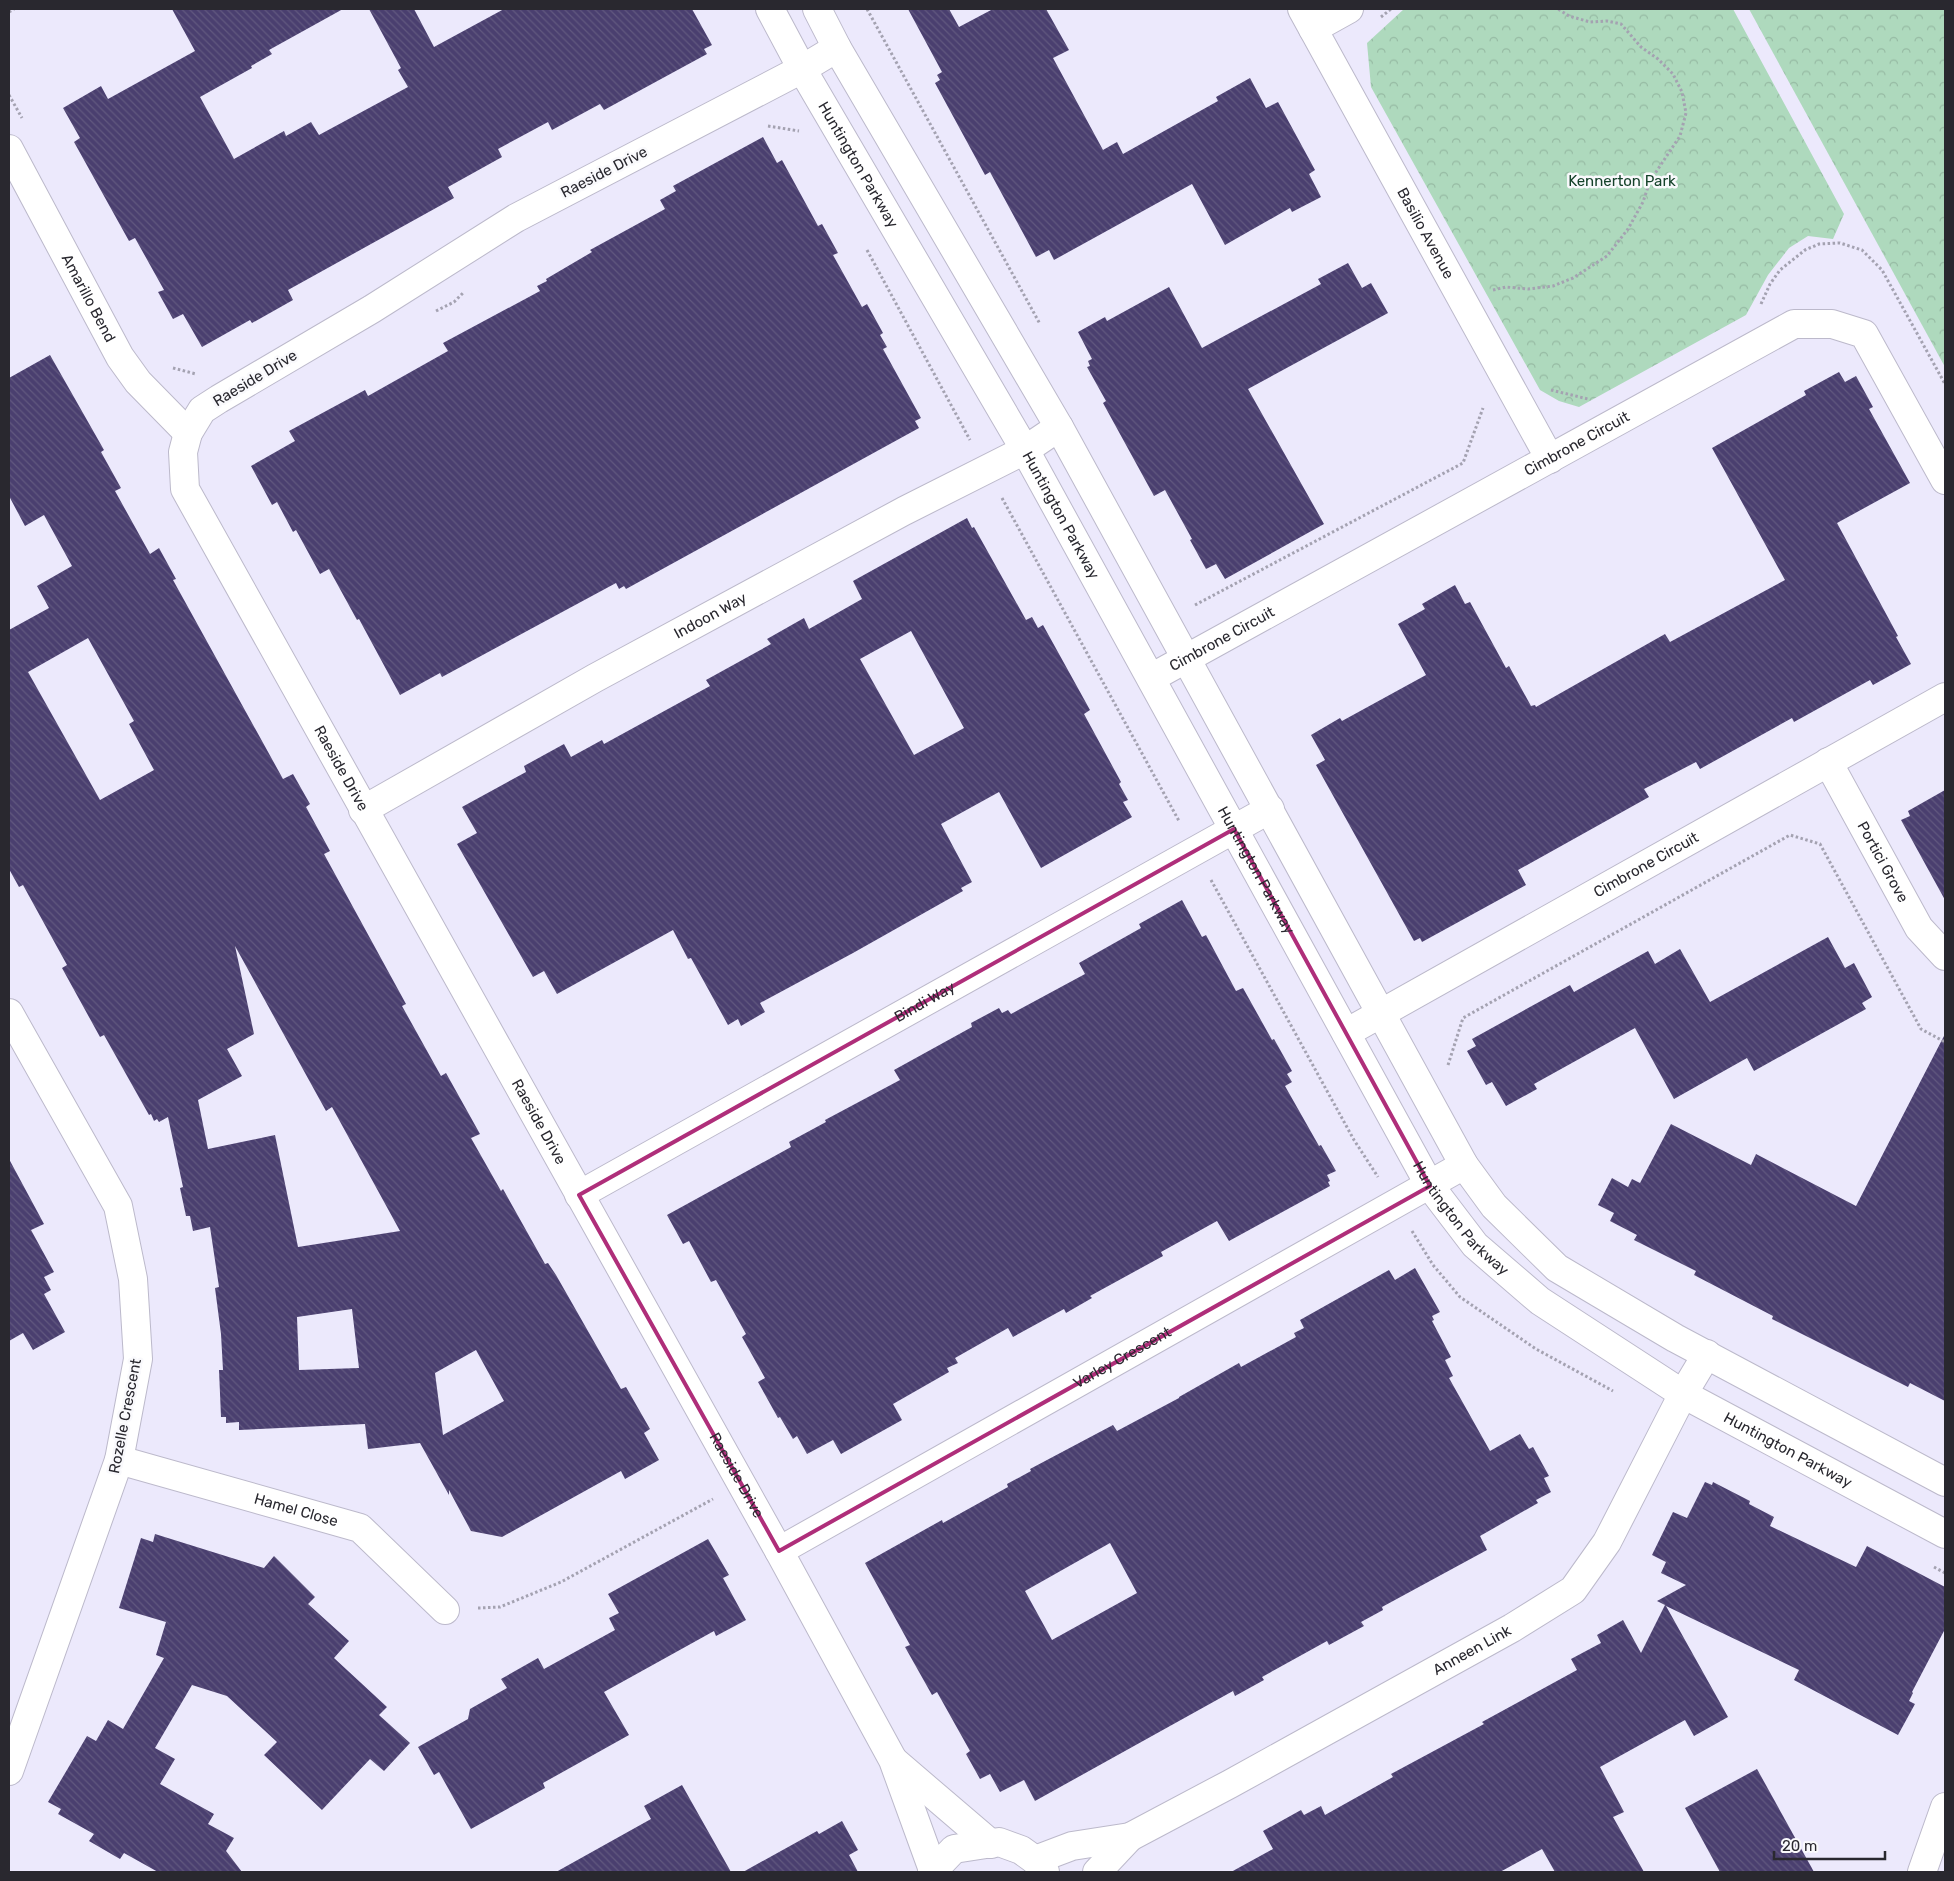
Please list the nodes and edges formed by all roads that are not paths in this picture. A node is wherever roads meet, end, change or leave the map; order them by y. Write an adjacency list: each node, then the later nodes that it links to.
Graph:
1 (770, 9): 6 (street, Huntington Parkway)
2 (817, 9): 5 (street, Huntington Parkway)
3 (1349, 9): 4 (street)
4 (1307, 19): 11 (street, Basilio Avenue)
5 (837, 48): 6 (street, Raeside Drive); 8 (street, Huntington Parkway)
6 (802, 69): 9 (street, Raeside Drive); 10 (street, Huntington Parkway)
7 (9, 150): 9 (street, Amarillo Bend)
8 (1059, 427): 10 (street, Indoon Way); 13 (street, Huntington Parkway)
9 (188, 433): 18 (street, Raeside Drive)
10 (1025, 450): 14 (street, Huntington Parkway); 18 (street, Indoon Way)
11 (1550, 459): 12 (street, Cimbrone Circuit); 13 (street, Cimbrone Circuit)
12 (1945, 480)
13 (1187, 659): 14 (street, Cimbrone Circuit); 17 (street, Huntington Parkway)
14 (1151, 678): 19 (street, Huntington Parkway)
15 (1945, 697): 16 (street, Cimbrone Circuit)
16 (1828, 762): 20 (street, Portici Grove); 22 (street, Cimbrone Circuit)
17 (1270, 808): 19 (street, Bindi Way); 22 (street, Huntington Parkway)
18 (363, 810): 26 (street, Raeside Drive)
19 (1234, 829): 23 (street, Huntington Parkway); 26 (street, Bindi Way)
20 (1945, 956)
21 (9, 1013): 29 (street, Rozelle Crescent)
22 (1381, 1013): 23 (street, Cimbrone Circuit); 24 (street, Huntington Parkway)
23 (1346, 1033): 25 (street, Huntington Parkway)
24 (1464, 1165): 25 (street, Varley Crescent); 27 (street, Huntington Parkway)
25 (1430, 1186): 28 (street, Huntington Parkway); 32 (street, Varley Crescent)
26 (579, 1195): 32 (street, Raeside Drive)
27 (1707, 1354): 28 (street, Anneen Link); 30 (street, Huntington Parkway)
28 (1683, 1394): 31 (street, Huntington Parkway); 37 (street, Anneen Link)
29 (119, 1460): 33 (street, Hamel Close); 35 (street, Rozelle Crescent)
30 (1945, 1482)
31 (1945, 1534)
32 (779, 1551): 34 (street, Raeside Drive)
33 (445, 1610)
34 (893, 1760): 38 (street, Raeside Drive); 40 (street, Raeside Drive)
35 (9, 1771)
36 (1945, 1807): 42 (street)
37 (1130, 1837): 39 (street, Anneen Link); 41 (street, Anneen Link)
38 (991, 1844): 39 (street); 40 (street)
39 (1040, 1866)
40 (933, 1871)
41 (1097, 1872)
42 (1922, 1872)

